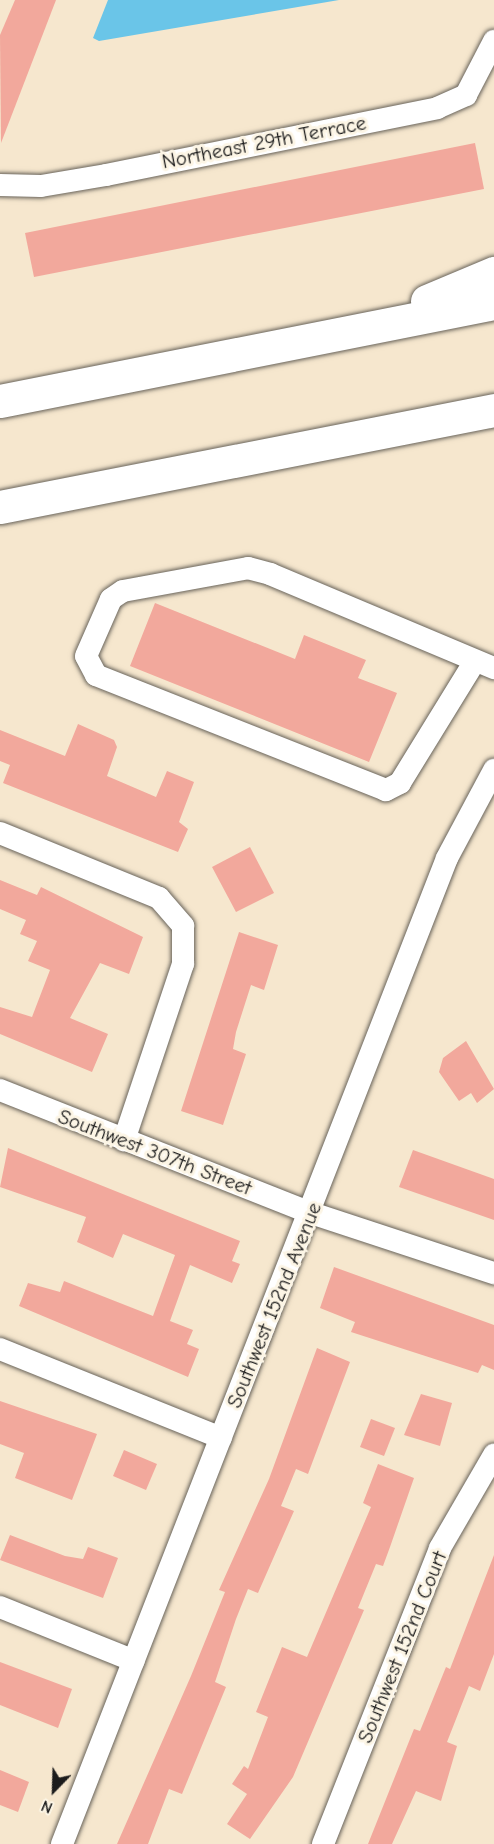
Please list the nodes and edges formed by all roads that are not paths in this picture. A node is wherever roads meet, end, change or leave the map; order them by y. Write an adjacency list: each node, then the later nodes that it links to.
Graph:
1 (494, 41): 2 (street, Northeast 29th Terrace)
2 (0, 185)
3 (494, 273): 5 (highway)
4 (494, 303): 5 (highway)
5 (389, 324): 6 (highway)
6 (0, 401)
7 (494, 410): 8 (highway)
8 (0, 507)
9 (485, 665): 9 (street)
10 (494, 770): 14 (street, Southwest 152nd Avenue)
11 (0, 833): 13 (street)
12 (0, 1090): 13 (street, Southwest 307th Street)
13 (124, 1140): 14 (street, Southwest 307th Street)
14 (311, 1213): 15 (street, Southwest 307th Street); 17 (street, Southwest 152nd Avenue)
15 (494, 1273)
16 (0, 1349): 17 (street)
17 (221, 1438): 20 (street, Southwest 152nd Avenue)
18 (494, 1455): 22 (street, Southwest 152nd Court)
19 (0, 1607): 20 (street)
20 (134, 1661): 21 (street, Southwest 152nd Avenue)
21 (62, 1844)
22 (323, 1844)

